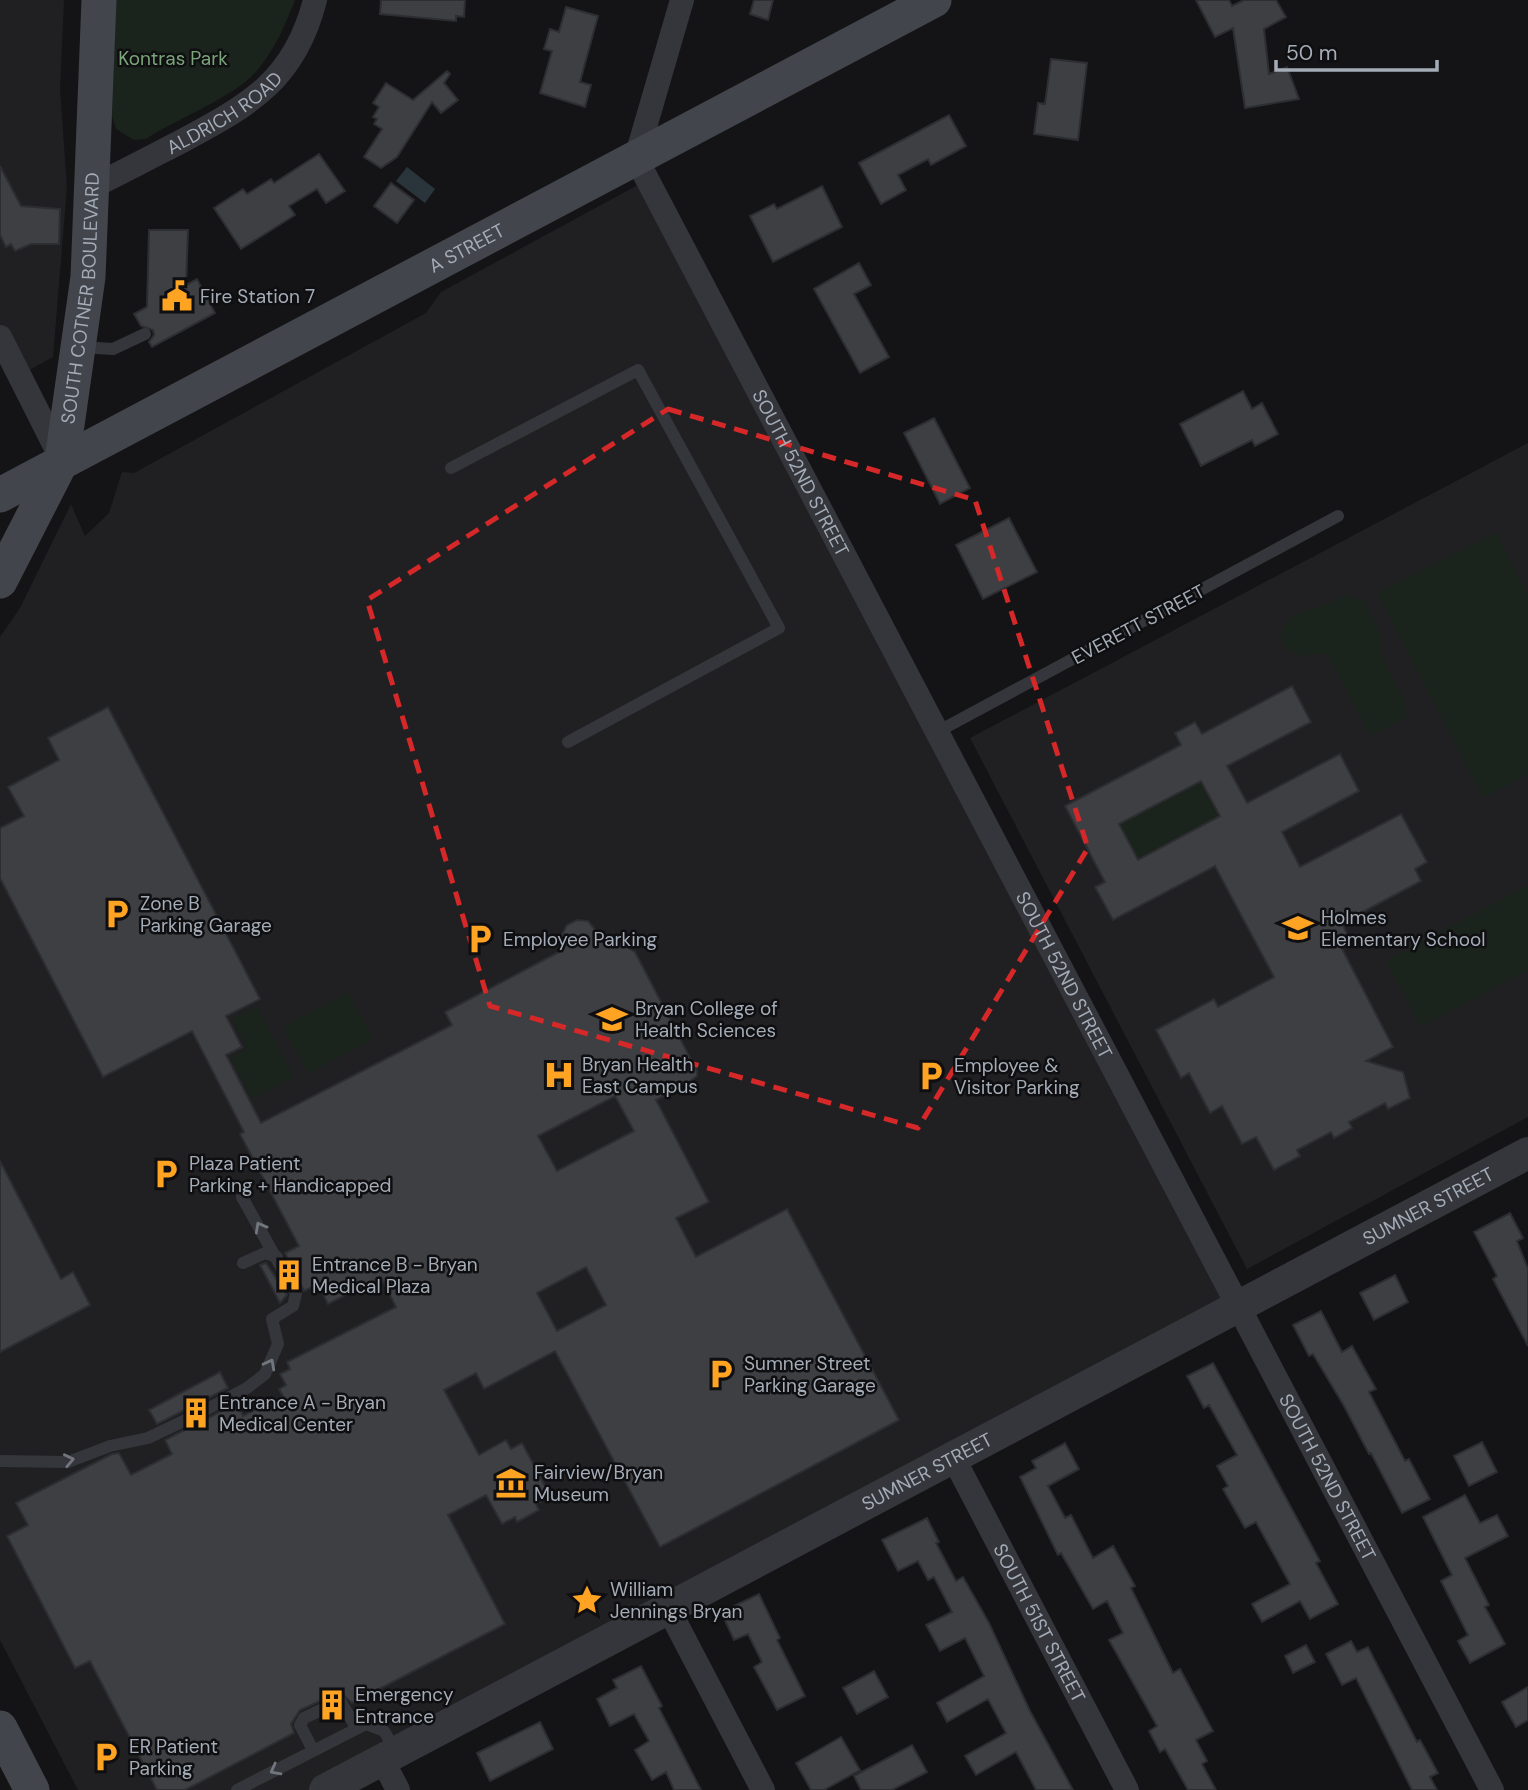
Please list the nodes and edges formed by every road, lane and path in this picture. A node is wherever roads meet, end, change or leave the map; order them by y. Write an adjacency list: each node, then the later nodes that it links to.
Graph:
1 (99, 0): 6 (main road, SOUTH COTNER BOULEVARD)
2 (315, 0): 6 (street, ALDRICH ROAD)
3 (682, 0): 5 (street)
4 (933, 0): 5 (main road, A STREET)
5 (636, 158): 10 (main road, A STREET); 15 (street, SOUTH 52ND STREET)
6 (92, 187): 9 (main road, SOUTH COTNER BOULEVARD)
7 (145, 334): 9 (lane)
8 (0, 337): 10 (street)
9 (79, 347): 10 (main road, SOUTH COTNER BOULEVARD)
10 (62, 460): 12 (main road, A STREET); 14 (main road, SOUTH COTNER BOULEVARD)
11 (451, 468): 16 (lane)
12 (0, 495)
13 (1338, 516): 15 (lane, EVERETT STREET)
14 (0, 582)
15 (937, 732): 21 (street, SOUTH 52ND STREET)
16 (568, 742)
17 (1527, 1157): 21 (street, SUMNER STREET)
18 (242, 1197): 19 (lane, one-way to 18)
19 (277, 1257): 20 (lane); 23 (lane, one-way to 19)
20 (243, 1263)
21 (1238, 1306): 22 (street, SUMNER STREET); 35 (street, SOUTH 52ND STREET)
22 (953, 1457): 24 (street, SUMNER STREET); 34 (street, SOUTH 51ST STREET)
23 (0, 1461)
24 (668, 1608): 28 (street, SUMNER STREET); 33 (street)
25 (356, 1727): 27 (lane); 27 (lane); 28 (lane)
26 (0, 1728): 29 (main road)
27 (313, 1750): 30 (lane, one-way to 30)
28 (390, 1756): 31 (street, SUMNER STREET); 32 (street)
29 (32, 1790)
30 (237, 1790)
31 (325, 1790)
32 (398, 1790)
33 (763, 1790)
34 (1127, 1790)
35 (1492, 1790)

